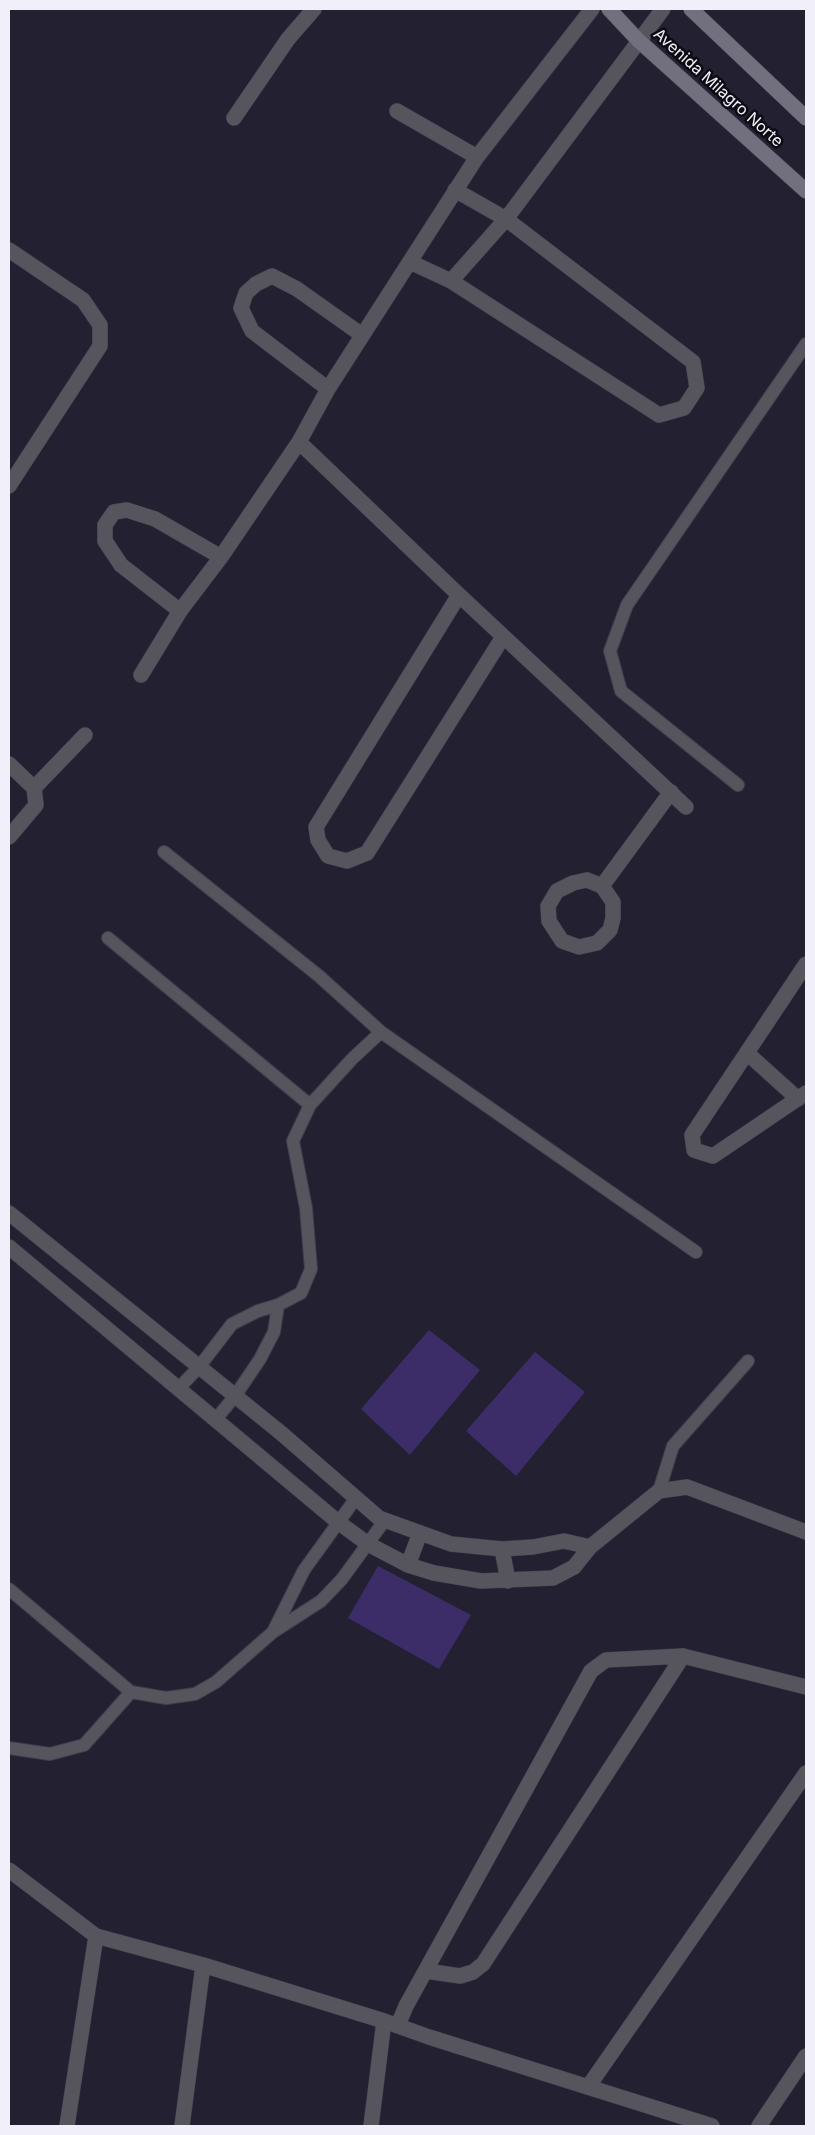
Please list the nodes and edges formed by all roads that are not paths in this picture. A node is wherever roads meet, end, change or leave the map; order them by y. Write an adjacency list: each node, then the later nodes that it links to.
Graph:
1 (314, 9): 8 (street)
2 (592, 9): 10 (street)
3 (610, 9): 6 (main road, Avenida Milagro Norte)
4 (662, 9): 6 (street)
5 (691, 9): 9 (main road)
6 (638, 40): 12 (main road, Avenida Milagro Norte); 13 (street)
7 (397, 111): 10 (street)
8 (234, 118)
9 (806, 118)
10 (477, 157): 11 (street)
11 (455, 190): 13 (street); 15 (street)
12 (806, 191)
13 (506, 219): 16 (street); 16 (street)
14 (9, 250): 21 (street)
15 (410, 262): 16 (street); 17 (street)
16 (451, 281)
17 (362, 335): 19 (street); 19 (street)
18 (806, 344): 29 (lane)
19 (328, 389): 20 (street)
20 (299, 442): 22 (street); 23 (street)
21 (9, 486)
22 (221, 557): 24 (street); 24 (street)
23 (459, 596): 25 (street); 25 (street)
24 (180, 611): 26 (street)
25 (503, 637): 31 (street)
26 (141, 675)
27 (85, 735): 30 (street)
28 (9, 764): 30 (street)
29 (738, 785)
30 (34, 788): 33 (street)
31 (671, 792): 32 (street); 35 (street)
32 (686, 806)
33 (9, 837)
34 (164, 852): 38 (lane)
35 (602, 886): 35 (street)
36 (108, 938): 41 (lane)
37 (806, 964): 39 (street)
38 (381, 1032): 41 (lane); 44 (lane)
39 (747, 1053): 40 (street); 40 (street)
40 (802, 1096)
41 (310, 1105): 45 (lane)
42 (9, 1213): 47 (street)
43 (9, 1248): 48 (street)
44 (696, 1252)
45 (278, 1305): 47 (lane); 49 (lane)
46 (748, 1361): 51 (lane)
47 (199, 1367): 48 (lane); 49 (street)
48 (179, 1388): 50 (street)
49 (235, 1396): 50 (lane); 52 (street)
50 (216, 1419): 54 (street)
51 (659, 1491): 55 (street); 58 (street)
52 (356, 1498): 53 (street); 54 (lane)
53 (385, 1520): 56 (street); 57 (lane)
54 (338, 1522): 57 (street); 63 (lane)
55 (806, 1532)
56 (420, 1533): 59 (street); 60 (street)
57 (368, 1544): 60 (street); 63 (lane)
58 (590, 1547): 59 (street); 61 (street)
59 (502, 1549): 61 (street)
60 (408, 1565): 61 (street)
61 (508, 1581)
62 (9, 1589): 66 (lane)
63 (273, 1632): 66 (lane)
64 (684, 1656): 65 (street); 72 (street); 72 (street)
65 (806, 1687)
66 (131, 1692): 67 (lane)
67 (9, 1748)
68 (806, 1773): 75 (street)
69 (9, 1870): 70 (street)
70 (96, 1936): 71 (street); 77 (street)
71 (203, 1965): 73 (street); 78 (street)
72 (426, 1971): 73 (street)
73 (391, 2023): 75 (street); 79 (street)
74 (806, 2056): 81 (street)
75 (588, 2087): 76 (street)
76 (696, 2124): 80 (street)
77 (67, 2126)
78 (182, 2126)
79 (371, 2126)
80 (712, 2126)
81 (759, 2126)

